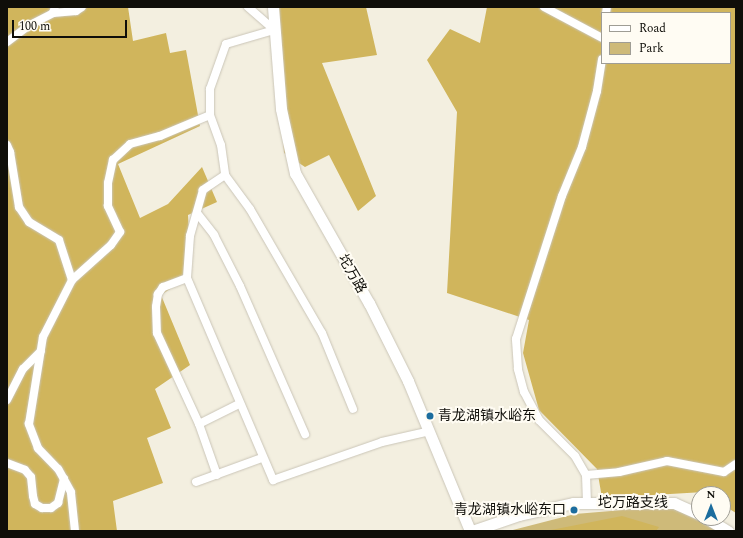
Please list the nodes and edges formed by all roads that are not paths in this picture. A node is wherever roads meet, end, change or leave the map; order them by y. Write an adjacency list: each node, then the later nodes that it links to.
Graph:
1 (82, 7): 5 (street)
2 (248, 7): 6 (street)
3 (273, 7): 6 (main road, 坨万路)
4 (544, 7): 7 (street)
5 (54, 10): 8 (street)
6 (274, 30): 10 (street); 21 (main road, 坨万路)
7 (601, 37)
8 (7, 42)
9 (601, 64): 27 (street)
10 (210, 115): 12 (street); 15 (street)
11 (7, 145): 15 (street)
12 (225, 175): 13 (street); 19 (street)
13 (197, 213): 14 (street); 22 (street)
14 (187, 278): 18 (street); 20 (street)
15 (72, 280): 16 (street)
16 (41, 351): 17 (street); 28 (street)
17 (7, 400)
18 (239, 404): 20 (street); 23 (street)
19 (353, 410)
20 (199, 424): 26 (street)
21 (430, 431): 23 (street); 33 (main road, 坨万路)
22 (304, 434)
23 (262, 458): 26 (street)
24 (7, 463): 28 (street)
25 (736, 464): 27 (street)
26 (217, 475): 29 (street)
27 (586, 475): 30 (street)
28 (64, 479): 32 (street)
29 (196, 482)
30 (587, 503): 31 (main road, 坨万路支线); 33 (main road, 坨万路支线)
31 (691, 510)
32 (75, 531)
33 (471, 531)

